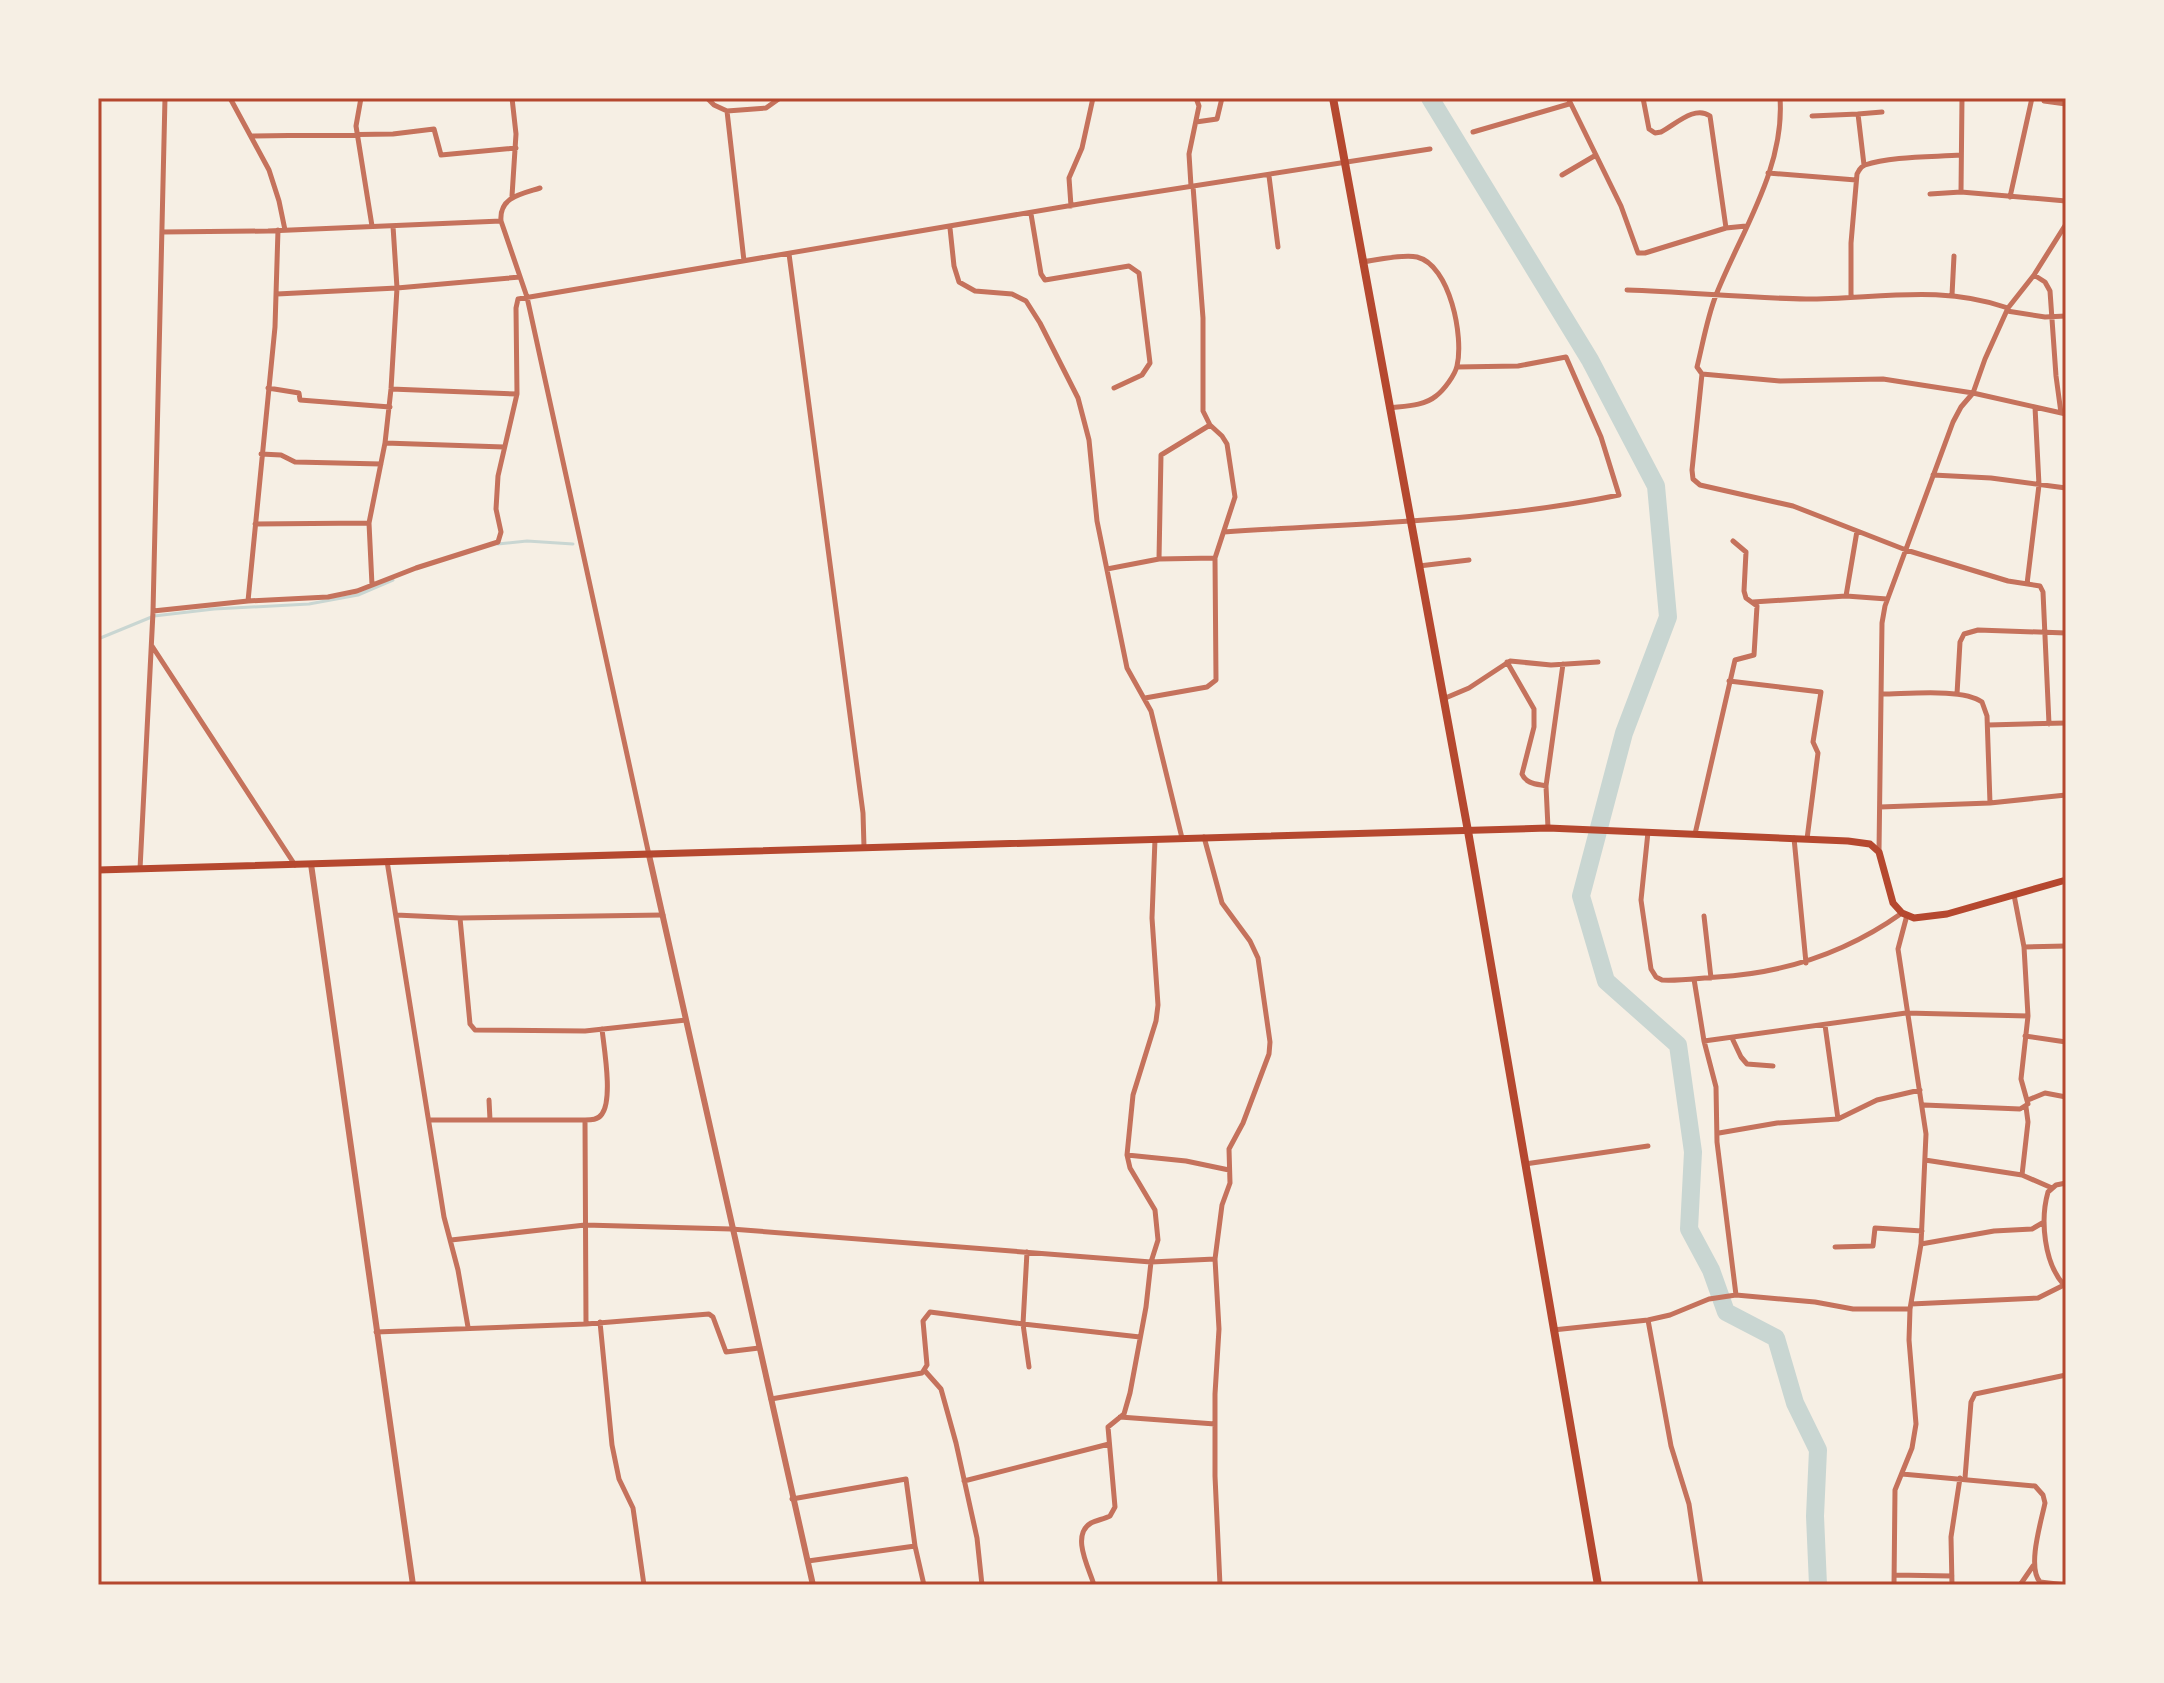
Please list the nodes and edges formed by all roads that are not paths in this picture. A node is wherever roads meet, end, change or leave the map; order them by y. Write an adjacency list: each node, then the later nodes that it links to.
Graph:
1 (165, 98): 53 (street)
2 (230, 98): 25 (street)
3 (361, 98): 24 (street)
4 (512, 98): 26 (street)
5 (707, 98): 18 (street)
6 (780, 98): 18 (street)
7 (1093, 98): 43 (street)
8 (1196, 98): 22 (street)
9 (1222, 98): 22 (street)
10 (1333, 98): 30 (main road)
11 (1643, 98): 51 (street)
12 (1780, 98): 32 (street)
13 (1962, 98): 29 (street)
14 (2032, 98): 41 (street)
15 (1569, 101): 23 (street); 28 (street)
16 (2044, 101): 17 (street)
17 (2066, 104)
18 (727, 111): 57 (street)
19 (1882, 112): 20 (street)
20 (1858, 114): 21 (street); 31 (street)
21 (1812, 116)
22 (1196, 122): 36 (street)
23 (1473, 132)
24 (357, 135): 25 (street); 26 (street); 47 (street)
25 (252, 136): 52 (street)
26 (516, 148): 40 (street)
27 (1430, 149): 30 (street)
28 (1596, 155): 33 (street); 51 (street)
29 (1961, 155): 31 (street); 38 (street)
30 (1345, 162): 34 (street); 58 (main road)
31 (1864, 165): 35 (street)
32 (1768, 173): 35 (street); 49 (street)
33 (1562, 175)
34 (1269, 176): 36 (street); 54 (street)
35 (1856, 180): 67 (street)
36 (1192, 186): 43 (street); 82 (street)
37 (540, 188): 40 (street)
38 (1961, 192): 39 (street); 41 (street)
39 (1930, 194)
40 (512, 196): 45 (street)
41 (2010, 197): 42 (street)
42 (2066, 201)
43 (1071, 206): 44 (street)
44 (1031, 214): 50 (street); 74 (street)
45 (501, 221): 48 (street); 60 (street)
46 (2066, 224): 59 (street)
47 (372, 226): 48 (street); 52 (street)
48 (393, 226): 61 (street)
49 (1747, 226): 51 (street); 63 (street)
50 (950, 228): 55 (street); 101 (street)
51 (1726, 228)
52 (282, 230): 53 (street); 64 (street)
53 (162, 232): 108 (street)
54 (1278, 247)
55 (789, 254): 57 (street); 136 (street)
56 (1954, 256): 65 (street)
57 (744, 261): 66 (street)
58 (1362, 262): 71 (street); 80 (main road)
59 (2034, 275): 68 (street); 70 (street)
60 (520, 277): 61 (street); 66 (street)
61 (397, 288): 64 (street); 75 (street)
62 (1627, 290): 63 (street)
63 (1717, 293): 67 (street); 72 (street)
64 (277, 294): 73 (street)
65 (1952, 295): 67 (street); 68 (street)
66 (527, 297): 77 (street); 138 (street)
67 (1851, 297)
68 (2007, 310): 70 (street); 76 (street)
69 (2066, 316): 70 (street)
70 (2053, 317): 81 (street)
71 (1457, 367): 80 (street); 90 (street)
72 (1702, 374): 76 (street); 93 (street)
73 (268, 388): 78 (street); 85 (street)
74 (1114, 388)
75 (391, 389): 77 (street); 78 (street)
76 (1973, 393): 79 (street); 87 (street)
77 (517, 394): 84 (street)
78 (390, 407): 83 (street)
79 (2035, 407): 81 (street); 88 (street)
80 (1388, 408): 90 (main road)
81 (2064, 414)
82 (1210, 425): 94 (street); 98 (street)
83 (385, 443): 84 (street); 86 (street)
84 (504, 447): 103 (street)
85 (261, 454): 86 (street); 92 (street)
86 (381, 464): 91 (street)
87 (1933, 475): 88 (street); 96 (street)
88 (2039, 485): 89 (street); 102 (street)
89 (2066, 488)
90 (1410, 521): 94 (street); 100 (main road)
91 (369, 523): 92 (street); 103 (street)
92 (255, 524): 106 (street)
93 (1857, 531): 96 (street); 104 (street)
94 (1224, 532): 97 (street)
95 (1733, 541): 107 (street)
96 (1906, 550): 102 (street); 105 (street)
97 (1215, 558): 98 (street); 118 (street)
98 (1159, 559): 101 (street)
99 (1469, 560): 100 (street)
100 (1418, 566): 119 (main road)
101 (1107, 569): 118 (street)
102 (2027, 584): 109 (street)
103 (372, 585): 106 (street)
104 (1846, 596): 105 (street); 107 (street)
105 (1887, 599): 116 (street)
106 (248, 601): 108 (street)
107 (1753, 602): 115 (street)
108 (153, 612): 111 (street)
109 (2045, 633): 110 (street); 117 (street); 121 (street)
110 (2066, 633)
111 (151, 645): 141 (street); 142 (street)
112 (1507, 662): 114 (street); 119 (street); 123 (street)
113 (1598, 662): 114 (street)
114 (1563, 664): 123 (street)
115 (1729, 681): 130 (street); 135 (street)
116 (1882, 694): 117 (street); 126 (street)
117 (1957, 694): 122 (street)
118 (1145, 698): 132 (street)
119 (1442, 699): 128 (main road)
120 (2066, 723): 121 (street)
121 (2049, 724): 122 (street)
122 (1988, 725): 125 (street)
123 (1546, 786): 127 (street)
124 (2066, 795): 125 (street)
125 (1990, 803): 126 (street)
126 (1880, 807): 137 (street)
127 (1548, 828): 128 (main road); 129 (main road)
128 (1468, 831): 131 (main road); 180 (main road)
129 (1648, 832): 130 (main road); 155 (street)
130 (1695, 834): 133 (main road)
131 (1204, 837): 132 (main road); 181 (street)
132 (1182, 838): 134 (main road)
133 (1794, 838): 135 (main road); 153 (street)
134 (1155, 839): 136 (main road); 178 (street)
135 (1807, 839): 137 (main road)
136 (864, 847): 138 (main road)
137 (1879, 852): 146 (main road)
138 (649, 855): 139 (main road); 148 (street)
139 (386, 860): 140 (main road); 147 (street)
140 (311, 864): 141 (main road); 204 (street)
141 (295, 865): 142 (main road)
142 (140, 869): 143 (main road)
143 (98, 870)
144 (2066, 880): 145 (main road)
145 (2014, 894): 146 (main road); 152 (street)
146 (1905, 914): 153 (street); 156 (street)
147 (396, 915): 150 (street); 173 (street)
148 (663, 915): 150 (street); 158 (street)
149 (1704, 916): 154 (street)
150 (460, 918): 160 (street)
151 (2066, 946): 152 (street)
152 (2024, 947): 157 (street)
153 (1806, 963): 154 (street)
154 (1711, 978): 155 (street)
155 (1694, 979): 163 (street)
156 (1906, 1013): 157 (street); 159 (street); 166 (street)
157 (2028, 1016): 161 (street)
158 (686, 1020): 160 (street); 187 (street)
159 (1825, 1025): 162 (street); 172 (street)
160 (602, 1029): 175 (street)
161 (2025, 1036): 164 (street); 169 (street)
162 (1732, 1038): 163 (street); 165 (street)
163 (1704, 1041): 176 (street)
164 (2066, 1042)
165 (1773, 1066)
166 (1920, 1090): 170 (street); 172 (street)
167 (2066, 1097): 169 (street)
168 (489, 1100): 174 (street)
169 (2028, 1100): 171 (street)
170 (1923, 1105): 171 (street); 179 (street)
171 (2026, 1107): 182 (street)
172 (1838, 1119): 176 (street)
173 (429, 1120): 174 (street); 189 (street)
174 (490, 1120): 175 (street)
175 (585, 1120): 186 (street)
176 (1719, 1133): 196 (street)
177 (1648, 1146): 180 (street)
178 (1127, 1155): 181 (street); 194 (street)
179 (1925, 1160): 182 (street); 188 (street)
180 (1524, 1164): 203 (main road)
181 (1229, 1170): 193 (street)
182 (2022, 1175): 184 (street)
183 (2066, 1183): 184 (street)
184 (2052, 1188): 185 (street)
185 (2044, 1222): 190 (street); 195 (street)
186 (585, 1225): 187 (street); 189 (street); 200 (street)
187 (731, 1229): 192 (street); 206 (street)
188 (1922, 1231): 190 (street); 191 (street)
189 (451, 1240): 202 (street)
190 (1921, 1244): 197 (street)
191 (1835, 1247)
192 (1027, 1252): 194 (street); 201 (street)
193 (1215, 1259): 194 (street); 212 (street)
194 (1151, 1262): 205 (street)
195 (2065, 1286): 197 (street)
196 (1734, 1295): 197 (street); 198 (street)
197 (1911, 1307): 214 (street)
198 (1648, 1320): 203 (street); 231 (street)
199 (600, 1322): 200 (street); 206 (street); 224 (street)
200 (586, 1324): 202 (street)
201 (1023, 1324): 205 (street); 207 (street); 208 (street)
202 (468, 1327): 204 (street)
203 (1552, 1330): 230 (main road)
204 (376, 1332): 223 (street)
205 (1140, 1337): 211 (street)
206 (759, 1348): 210 (street)
207 (1029, 1367)
208 (925, 1371): 210 (street); 216 (street)
209 (2066, 1375): 215 (street)
210 (771, 1399): 217 (street)
211 (1120, 1417): 212 (street); 213 (street)
212 (1215, 1424): 229 (street)
213 (1109, 1444): 216 (street); 228 (street)
214 (1902, 1474): 215 (street); 221 (street)
215 (1963, 1478): 220 (street); 222 (street)
216 (964, 1481): 227 (street)
217 (792, 1499): 218 (street); 219 (street)
218 (915, 1546): 219 (street); 226 (street)
219 (808, 1561): 225 (street)
220 (2034, 1564): 234 (street); 235 (street)
221 (1894, 1575): 222 (street); 232 (street)
222 (1952, 1576): 233 (street)
223 (413, 1585)
224 (644, 1585)
225 (813, 1585)
226 (924, 1585)
227 (982, 1585)
228 (1094, 1585)
229 (1220, 1585)
230 (1598, 1585)
231 (1701, 1585)
232 (1894, 1585)
233 (1952, 1585)
234 (2020, 1585)
235 (2066, 1585)

